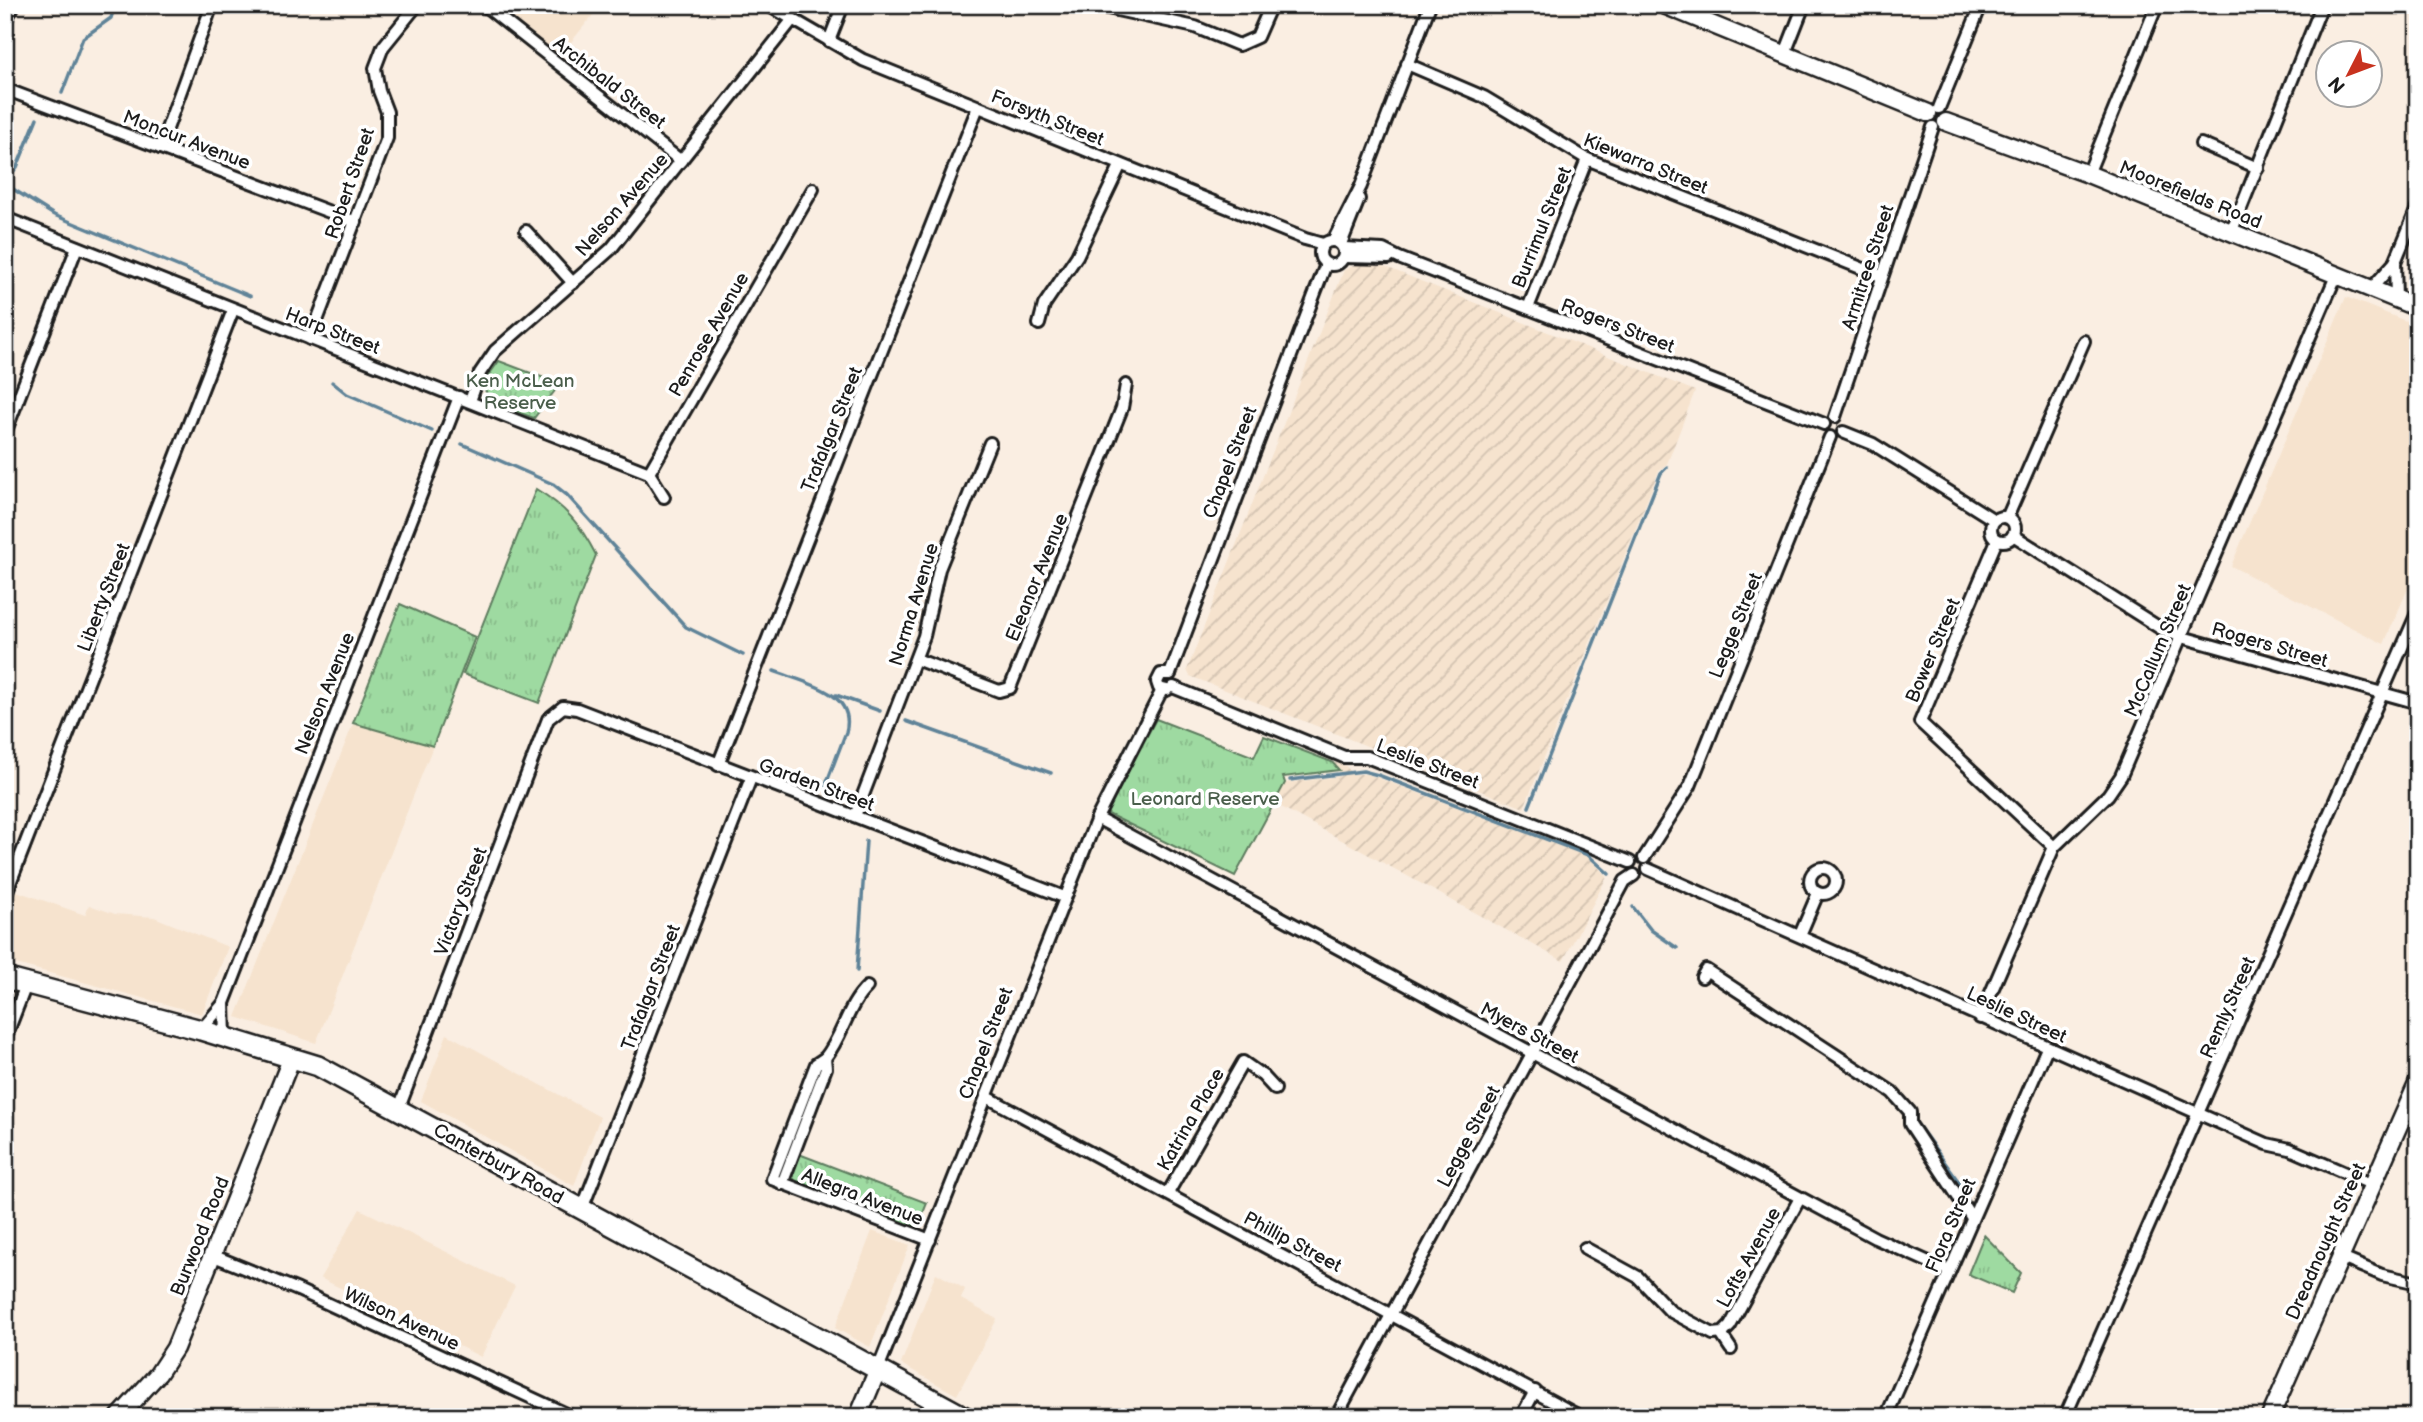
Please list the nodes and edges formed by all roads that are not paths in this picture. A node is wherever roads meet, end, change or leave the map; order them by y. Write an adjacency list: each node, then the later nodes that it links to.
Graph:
1 (11, 5): 16 (street)
2 (212, 5): 25 (street)
3 (417, 5): 36 (street, Robert Street)
4 (484, 5): 27 (street, Archibald Street)
5 (768, 5): 17 (street, Forsyth Street)
6 (843, 5): 18 (street)
7 (1094, 5): 15 (street)
8 (1271, 5): 15 (street)
9 (1430, 5): 20 (street)
10 (1664, 5): 19 (street, Moorefields Road)
11 (1804, 5): 19 (street)
12 (1982, 5): 23 (street, Armitree Street)
13 (2157, 5): 30 (street)
14 (2322, 5): 29 (street)
15 (1111, 7)
16 (5, 16)
17 (793, 19): 18 (street, Forsyth Street); 27 (street, Nelson Avenue)
18 (829, 41): 22 (street, Forsyth Street)
19 (1784, 56): 23 (street, Moorefields Road)
20 (1407, 64): 26 (street, Kiewarra Street); 31 (street)
21 (5, 89): 25 (street, Moncur Avenue)
22 (978, 107): 28 (street, Forsyth Street); 77 (street, Trafalgar Street)
23 (1937, 117): 30 (street, Moorefields Road); 45 (street, Armitree Street)
24 (2201, 144): 29 (street)
25 (160, 148): 36 (street, Moncur Avenue)
26 (1587, 159): 45 (street, Kiewarra Street); 50 (street, Burrimul Street)
27 (681, 160): 47 (street, Nelson Avenue)
28 (1121, 166): 40 (street, Forsyth Street); 53 (street)
29 (2258, 167): 38 (street)
30 (2088, 174): 38 (street, Moorefields Road)
31 (1361, 186): 34 (street); 40 (street)
32 (813, 189): 64 (street, Penrose Avenue)
33 (2418, 206): 43 (street)
34 (1354, 216): 40 (street); 41 (street)
35 (5, 218): 39 (street, Harp Street)
36 (356, 222): 54 (street, Robert Street)
37 (526, 231): 47 (street)
38 (2231, 233): 46 (street, Moorefields Road)
39 (78, 247): 52 (street, Harp Street); 61 (street)
40 (1337, 247): 41 (street, Rogers Street); 42 (street, Rogers Street); 44 (street); 44 (street)
41 (1371, 249): 42 (street, Rogers Street)
42 (1399, 258): 50 (street, Rogers Street)
43 (2395, 262): 48 (street); 49 (street)
44 (1326, 264): 73 (street, Chapel Street)
45 (1881, 276): 58 (street, Armitree Street)
46 (2336, 276): 48 (street, Moorefields Road); 71 (street, McCallum Street)
47 (573, 283): 57 (street, Nelson Avenue)
48 (2371, 289): 49 (street, Moorefields Road)
49 (2396, 299): 51 (street, Moorefields Road)
50 (1528, 308): 59 (street, Rogers Street)
51 (2418, 308)
52 (233, 310): 54 (street, Harp Street); 86 (street, Liberty Street)
53 (1039, 324)
54 (310, 339): 57 (street, Harp Street)
55 (2084, 341): 66 (street)
56 (1126, 384): 72 (street, Eleanor Avenue)
57 (464, 399): 64 (street, Harp Street); 93 (street, Nelson Avenue)
58 (1835, 417): 59 (street); 60 (street)
59 (1824, 424): 62 (street)
60 (1843, 432): 62 (street); 67 (street)
61 (5, 433)
62 (1830, 437): 83 (street, Legge Street)
63 (990, 443): 72 (street, Norma Avenue)
64 (649, 473): 65 (street)
65 (664, 497)
66 (2007, 517): 67 (street); 68 (street)
67 (1994, 520): 69 (street)
68 (2013, 536): 69 (street); 71 (street, Rogers Street)
69 (1997, 540): 81 (street, Bower Street)
70 (2418, 611): 74 (street, Remly Street)
71 (2182, 637): 74 (street, Rogers Street); 81 (street, McCallum Street)
72 (916, 659): 79 (street, Norma Avenue)
73 (1167, 688): 80 (street, Chapel Street); 82 (street, Leslie Street)
74 (2382, 693): 75 (street, Rogers Street); 105 (street, Remly Street)
75 (2418, 703)
76 (557, 709): 77 (street, Garden Street); 104 (street, Victory Street)
77 (718, 765): 78 (street, Garden Street)
78 (751, 778): 79 (street, Garden Street); 109 (street, Trafalgar Street)
79 (855, 816): 87 (street, Garden Street)
80 (1097, 818): 87 (street, Chapel Street); 99 (street, Myers Street)
81 (2053, 847): 94 (street, McCallum Street)
82 (1630, 862): 83 (street); 84 (street)
83 (1646, 864): 84 (street); 88 (street, Leslie Street)
84 (1634, 875): 99 (street, Legge Street)
85 (1818, 893): 88 (street)
86 (5, 896)
87 (1064, 897): 103 (street, Chapel Street)
88 (1800, 935): 94 (street, Leslie Street)
89 (1702, 977): 110 (street)
90 (5, 978): 91 (highway, Canterbury Road)
91 (26, 985): 95 (highway, Canterbury Road); 97 (street)
92 (867, 987): 111 (street, Allegra Avenue)
93 (224, 1003): 95 (street, Nelson Avenue); 96 (street, Nelson Avenue)
94 (1980, 1018): 98 (street, Leslie Street)
95 (201, 1030): 96 (highway, Canterbury Road)
96 (225, 1037): 100 (highway, Canterbury Road)
97 (5, 1039)
98 (2047, 1048): 105 (street, Leslie Street); 110 (street, Flora Street)
99 (1533, 1053): 108 (street, Myers Street); 117 (street, Legge Street)
100 (292, 1057): 104 (highway, Canterbury Road); 113 (street, Burwood Road)
101 (2417, 1088): 106 (street, Dreadnought Street)
102 (1275, 1089): 107 (street, Katrina Place)
103 (986, 1097): 107 (street, Phillip Street); 111 (street, Chapel Street)
104 (399, 1108): 109 (highway, Canterbury Road)
105 (2198, 1114): 106 (street, Leslie Street); 130 (street, Remly Street)
106 (2373, 1185): 114 (street, Dreadnought Street)
107 (1168, 1193): 117 (street, Phillip Street)
108 (1800, 1198): 115 (street, Myers Street); 118 (street, Lofts Avenue)
109 (582, 1209): 120 (highway, Canterbury Road)
110 (1972, 1218): 115 (street, Flora Street)
111 (930, 1240): 120 (street, Chapel Street)
112 (1585, 1248): 118 (street, Lofts Avenue)
113 (214, 1256): 122 (street, Burwood Road); 123 (street, Wilson Avenue)
114 (2342, 1258): 116 (street); 131 (street, Dreadnought Street)
115 (1949, 1271): 129 (street, Flora Street)
116 (2418, 1283)
117 (1391, 1314): 121 (street, Phillip Street); 126 (street, Legge Street)
118 (1721, 1334): 119 (street)
119 (1731, 1349)
120 (878, 1369): 124 (street, Chapel Street); 125 (highway, Canterbury Road)
121 (1535, 1391): 127 (street); 128 (street, Phillip Street)
122 (119, 1417)
123 (573, 1417)
124 (858, 1417)
125 (965, 1417)
126 (1336, 1417)
127 (1521, 1417)
128 (1581, 1417)
129 (1886, 1417)
130 (2065, 1417)
131 (2270, 1417)

